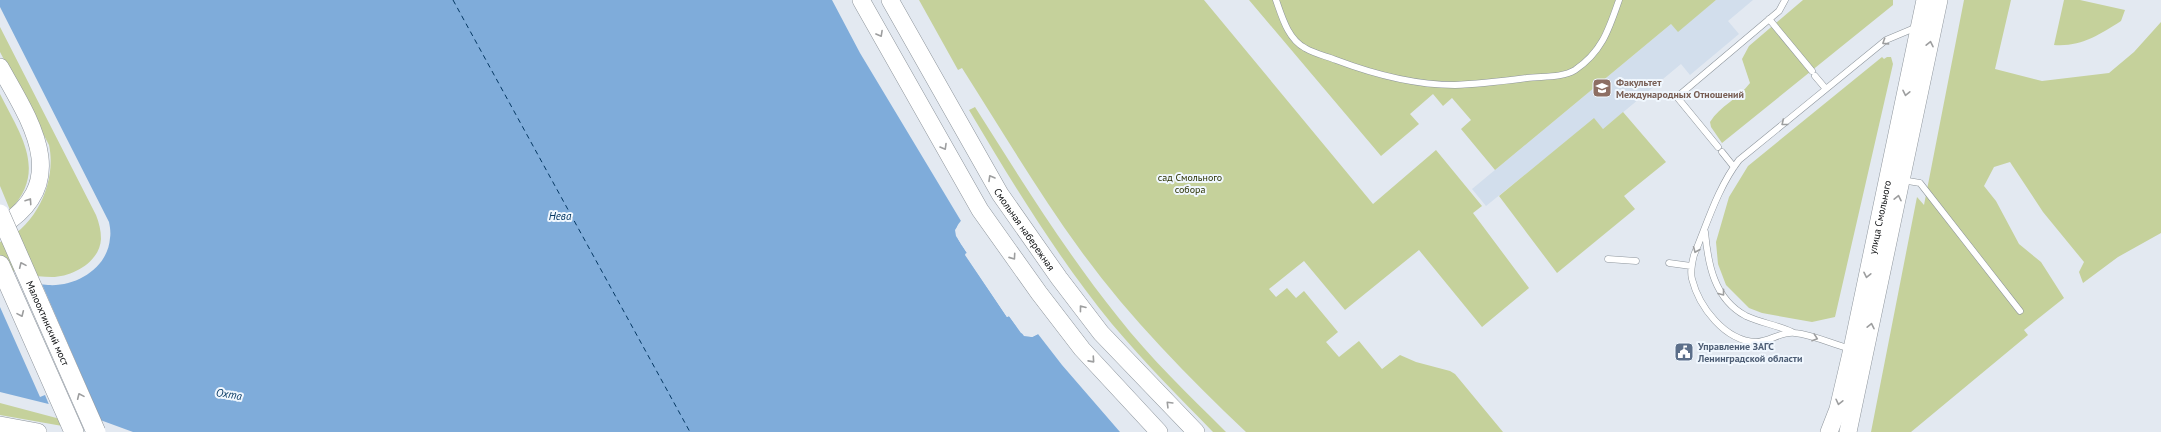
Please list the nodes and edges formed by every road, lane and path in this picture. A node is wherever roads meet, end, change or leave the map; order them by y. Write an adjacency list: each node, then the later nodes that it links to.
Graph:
1 (861, 0): 29 (main road, one-way to 29)
2 (890, 0): 30 (main road, Смольная набережная, one-way to 2)
3 (1276, 0): 4 (lane)
4 (1619, 0)
5 (1784, 0): 8 (lane)
6 (1926, 0): 9 (main road, улица Смольного)
7 (1939, 0): 13 (main road, улица Смольного, one-way to 7)
8 (1769, 19): 11 (lane); 12 (lane)
9 (1920, 26): 11 (lane, one-way to 11); 13 (main road, улица Смольного, one-way to 13)
10 (0, 66): 15 (main road, one-way to 10)
11 (1826, 89): 12 (lane, one-way to 12)
12 (1734, 167): 16 (lane)
13 (1895, 178): 22 (lane); 24 (main road, улица Смольного)
14 (0, 214): 28 (main road, Малоохтинский мост, one-way to 14, bridge)
15 (0, 227)
16 (1704, 230): 21 (lane, one-way to 21); 23 (lane, one-way to 23)
17 (1608, 259): 18 (lane)
18 (1636, 261)
19 (1669, 263): 21 (lane)
20 (0, 265): 27 (main road, Малоохтинский мост, one-way to 27)
21 (1691, 266): 23 (lane)
22 (2020, 311)
23 (1792, 332): 24 (lane, one-way to 24)
24 (1859, 351): 31 (main road, улица Смольного, one-way to 31); 32 (main road, улица Смольного)
25 (0, 426): 26 (main road)
26 (38, 432)
27 (74, 432)
28 (96, 432)
29 (1158, 432)
30 (1196, 432)
31 (1829, 432)
32 (1848, 432)

